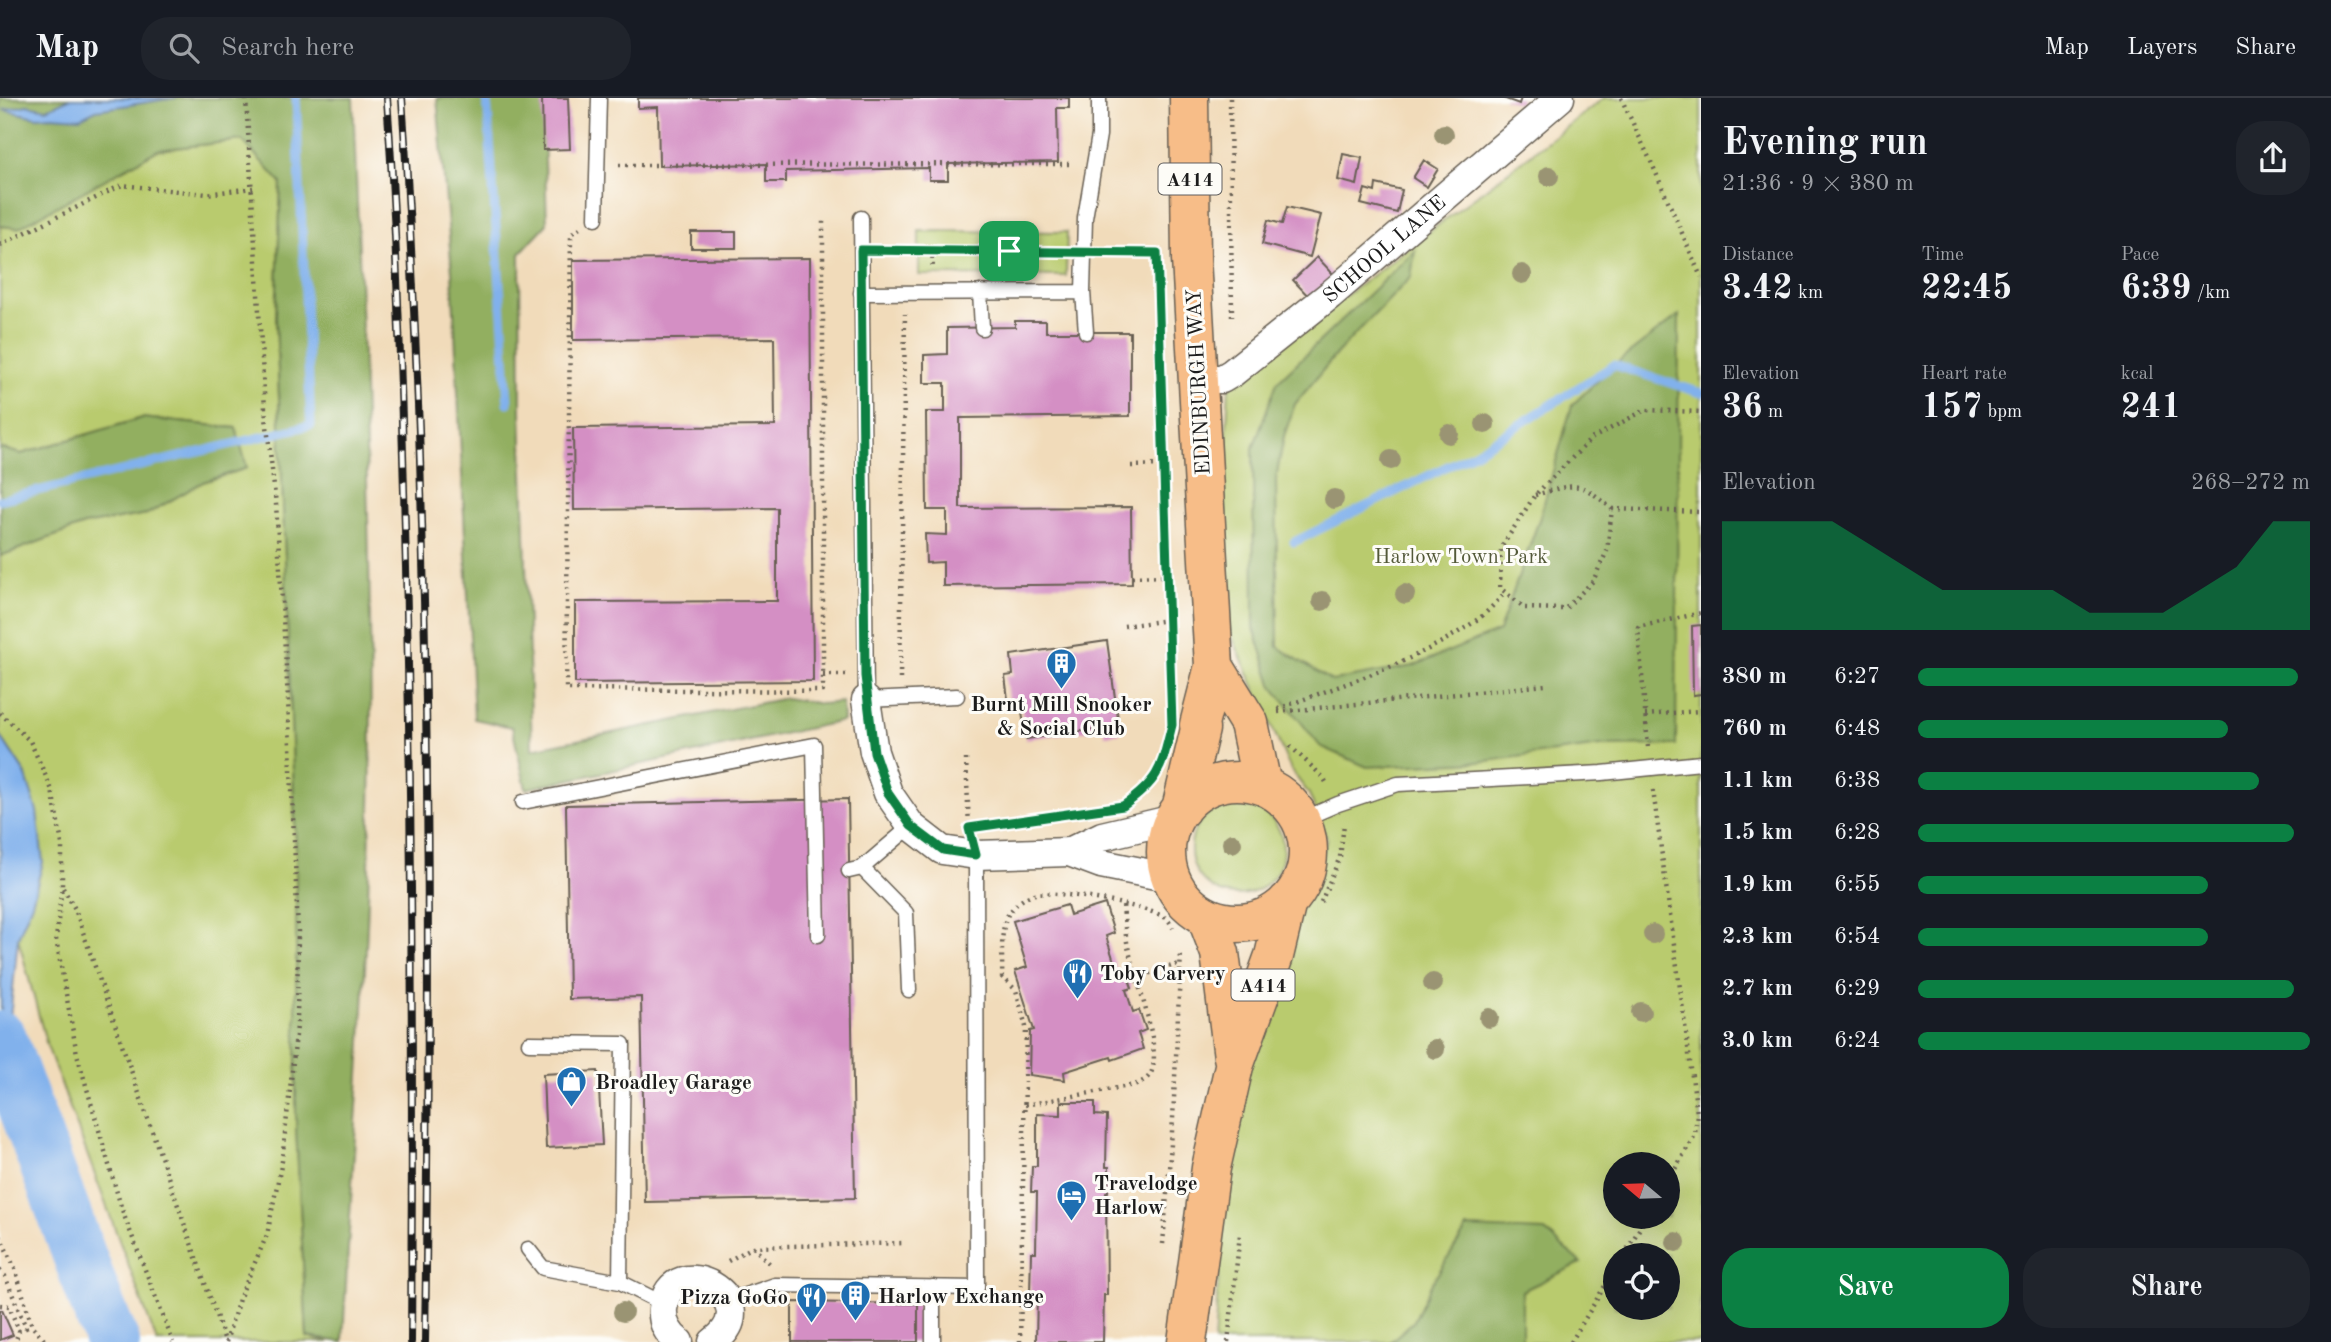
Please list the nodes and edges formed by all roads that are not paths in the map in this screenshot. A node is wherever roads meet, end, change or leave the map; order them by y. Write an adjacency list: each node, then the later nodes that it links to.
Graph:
1 (599, 98): 5 (lane)
2 (1099, 98): 8 (lane)
3 (1189, 98): 12 (highway, EDINBURGH WAY / A414)
4 (1560, 98): 12 (street, SCHOOL LANE)
5 (596, 218)
6 (861, 218): 9 (lane)
7 (980, 292): 8 (lane); 9 (lane); 10 (lane)
8 (1083, 292): 11 (lane)
9 (862, 293): 15 (lane)
10 (982, 328)
11 (1086, 332)
12 (1179, 382): 13 (highway, EDINBURGH WAY / A414)
13 (1214, 666): 17 (highway, EDINBURGH WAY / A414); 19 (highway, EDINBURGH WAY / A414)
14 (957, 695): 15 (lane)
15 (866, 700): 21 (street)
16 (1701, 763): 20 (lane)
17 (1262, 785): 19 (highway); 20 (highway)
18 (523, 802): 27 (lane)
19 (1177, 814): 23 (street); 24 (highway)
20 (1301, 820): 25 (highway)
21 (911, 826): 22 (street); 28 (lane)
22 (972, 842): 23 (street); 33 (lane)
23 (1069, 852): 24 (street)
24 (1171, 878): 26 (highway)
25 (1287, 902): 26 (highway); 30 (highway, A414)
26 (1193, 926): 30 (highway, A414)
27 (818, 935)
28 (909, 990)
29 (529, 1043): 32 (lane)
30 (1234, 1066): 38 (highway, A414)
31 (528, 1249): 32 (lane)
32 (620, 1282): 34 (lane)
33 (933, 1287): 35 (lane); 37 (lane)
34 (664, 1304): 35 (street); 36 (street)
35 (723, 1329)
36 (674, 1340)
37 (933, 1342)
38 (1187, 1342)

